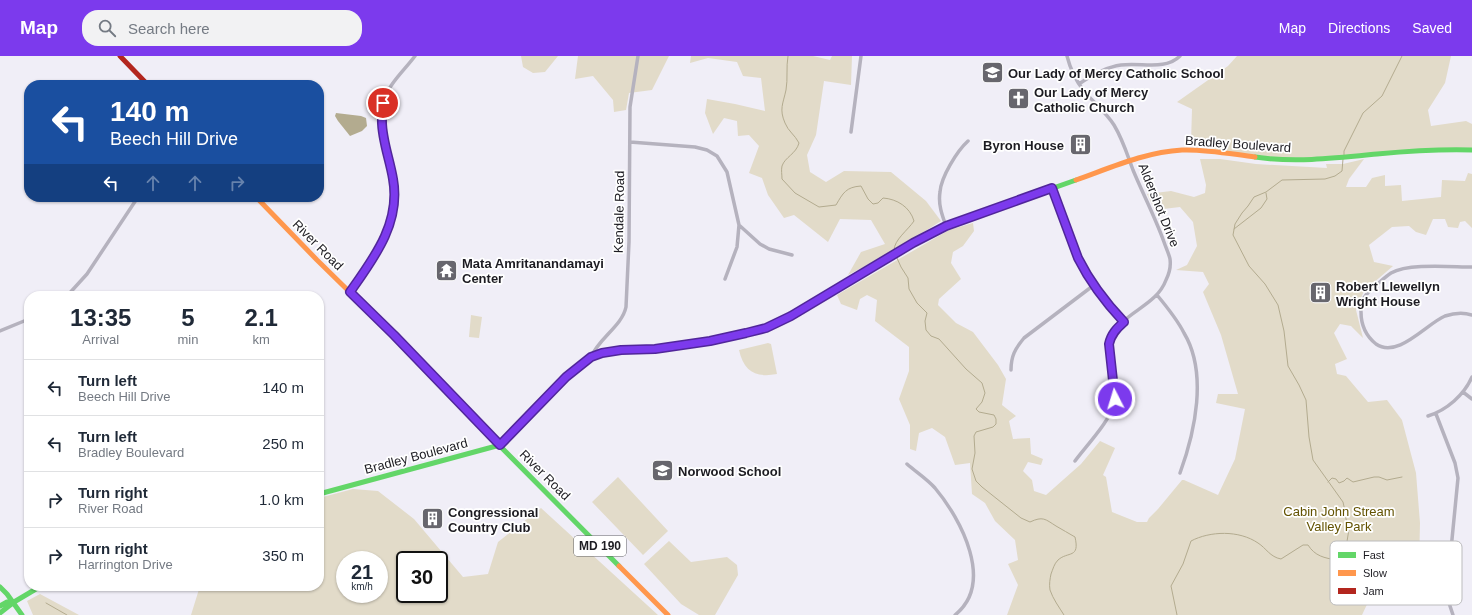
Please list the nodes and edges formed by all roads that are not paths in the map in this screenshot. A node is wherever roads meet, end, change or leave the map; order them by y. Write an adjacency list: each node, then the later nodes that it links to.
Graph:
1 (120, 56): 7 (main road)
2 (415, 56): 24 (street)
3 (638, 56): 11 (street, Kendale Road)
4 (861, 56): 9 (street)
5 (1067, 56): 8 (street, Aldershot Drive)
6 (1180, 56): 8 (street)
7 (143, 80)
8 (1080, 84): 13 (street, Aldershot Drive)
9 (851, 132)
10 (968, 141): 18 (street)
11 (630, 142): 17 (street); 30 (street, Kendale Road)
12 (1472, 150): 13 (main road, Bradley Boulevard)
13 (1130, 160): 14 (main road, Bradley Boulevard); 25 (street, Aldershot Drive)
14 (1052, 188): 18 (main road, Bradley Boulevard); 22 (street)
15 (135, 202): 23 (street)
16 (261, 202): 24 (main road, River Road / MD 190)
17 (739, 225): 19 (street); 21 (street)
18 (946, 226): 30 (main road, Bradley Boulevard)
19 (792, 255)
20 (1472, 267): 26 (street)
21 (725, 280)
22 (1094, 285): 28 (street); 31 (street)
23 (72, 291)
24 (350, 292): 37 (main road, River Road / MD 190)
25 (1157, 295): 28 (street, Aldershot Drive); 40 (street)
26 (1472, 315)
27 (24, 321): 29 (street)
28 (1124, 322): 38 (street, Aldershot Drive)
29 (0, 331)
30 (591, 357): 37 (main road, Bradley Boulevard)
31 (1010, 370)
32 (1472, 377): 33 (street)
33 (1463, 392): 34 (street); 35 (street)
34 (1472, 399)
35 (1436, 414): 36 (street); 42 (street)
36 (1428, 416)
37 (500, 445): 41 (main road, Bradley Boulevard); 50 (main road, River Road / MD 190)
38 (1075, 461)
39 (906, 464): 51 (street)
40 (1180, 473)
41 (324, 493)
42 (1452, 541)
43 (0, 587): 45 (main road)
44 (33, 591): 45 (main road)
45 (14, 602): 47 (main road); 48 (main road); 49 (main road)
46 (1450, 605): 52 (street)
47 (0, 606)
48 (0, 612)
49 (22, 615)
50 (668, 615)
51 (955, 615)
52 (1453, 615)

